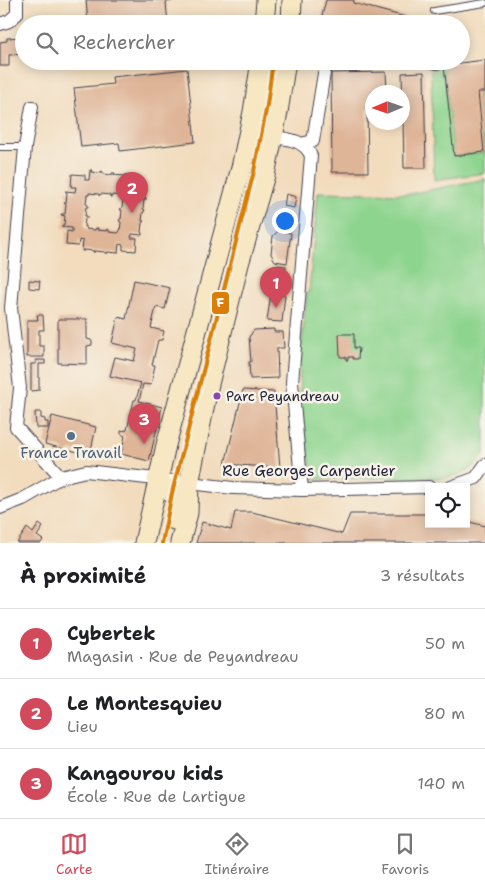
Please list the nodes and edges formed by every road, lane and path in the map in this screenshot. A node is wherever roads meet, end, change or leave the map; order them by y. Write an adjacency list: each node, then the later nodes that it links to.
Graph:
1 (18, 0): 6 (street)
2 (266, 0): 7 (main road)
3 (291, 0): 8 (main road)
4 (485, 3): 5 (lane)
5 (434, 10)
6 (16, 15)
7 (265, 15)
8 (290, 15)
9 (15, 16): 10 (street)
10 (0, 24)
11 (260, 70): 19 (main road)
12 (285, 70): 15 (main road)
13 (325, 70): 16 (street)
14 (32, 107): 18 (street)
15 (274, 137): 16 (street); 24 (main road)
16 (301, 144): 26 (street)
17 (0, 148): 18 (lane)
18 (25, 148): 21 (street)
19 (190, 358): 22 (main road); 24 (main road)
20 (485, 465): 23 (street)
21 (61, 477): 22 (street, Rue Georges Carpentier); 27 (street, Rue Georges Carpentier)
22 (157, 480): 24 (street, Rue Georges Carpentier); 28 (main road); 29 (main road)
23 (462, 483)
24 (189, 484): 26 (street, Rue Georges Carpentier); 30 (main road)
25 (425, 487): 26 (street, Rue Georges Carpentier)
26 (302, 490)
27 (0, 508)
28 (144, 543)
29 (168, 543)
30 (180, 543)

